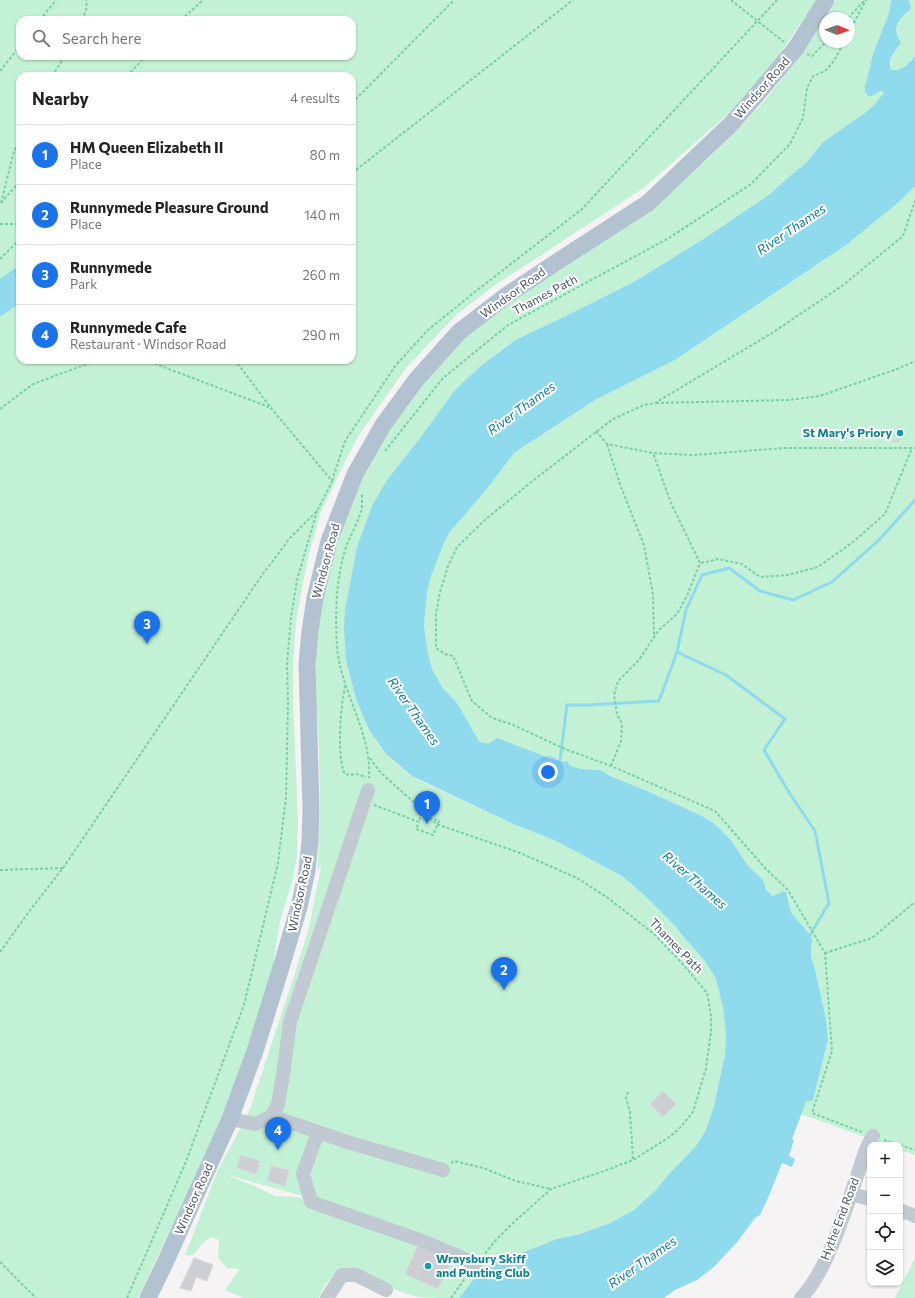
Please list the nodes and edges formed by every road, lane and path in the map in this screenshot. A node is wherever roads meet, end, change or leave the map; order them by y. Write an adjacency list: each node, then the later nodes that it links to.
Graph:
1 (56, 0): 11 (path)
2 (86, 0): 12 (path)
3 (203, 0): 13 (path)
4 (454, 0): 24 (path)
5 (573, 0): 26 (path)
6 (731, 0): 14 (path)
7 (777, 0): 14 (path)
8 (826, 0): 16 (main road, Windsor Road)
9 (866, 0): 10 (path); 15 (path)
10 (854, 12)
11 (43, 16)
12 (84, 16)
13 (185, 16)
14 (757, 21): 16 (path); 46 (path)
15 (855, 21)
16 (796, 48): 65 (main road, Windsor Road)
17 (841, 48): 44 (path, Thames Path)
18 (16, 51): 21 (path)
19 (62, 60): 22 (path)
20 (142, 60): 23 (path)
21 (0, 71)
22 (55, 72)
23 (130, 72)
24 (356, 99)
25 (16, 147): 29 (path)
26 (356, 171)
27 (16, 186): 29 (path)
28 (915, 201): 38 (path)
29 (0, 204)
30 (0, 224): 31 (path)
31 (16, 224)
32 (16, 243): 33 (path)
33 (0, 260)
34 (915, 361): 38 (path)
35 (87, 364): 39 (path)
36 (156, 364): 40 (path)
37 (238, 364): 40 (path)
38 (655, 404): 41 (path)
39 (0, 408)
40 (271, 408): 46 (path)
41 (596, 431): 42 (path); 53 (path)
42 (607, 444): 45 (path); 50 (path)
43 (914, 448): 45 (path); 49 (path)
44 (385, 451)
45 (653, 453): 49 (path)
46 (332, 481): 48 (path)
47 (362, 494): 51 (path)
48 (317, 511): 58 (path); 84 (path)
49 (700, 563): 50 (path)
50 (654, 636): 53 (path)
51 (345, 684): 52 (path); 54 (path)
52 (369, 757): 54 (path); 55 (path, Thames Path)
53 (611, 766): 62 (path)
54 (367, 790): 56 (path); 64 (street)
55 (427, 816): 56 (path); 57 (path, Thames Path)
56 (418, 822): 57 (path)
57 (437, 824): 71 (path, Thames Path)
58 (63, 868): 59 (path); 61 (path)
59 (0, 870)
60 (915, 902): 62 (path)
61 (0, 952)
62 (825, 953): 67 (path)
63 (628, 1092): 71 (path)
64 (272, 1116): 65 (street); 66 (street)
65 (230, 1119): 82 (main road, Windsor Road)
66 (318, 1132): 72 (street); 80 (street)
67 (873, 1136): 68 (path); 74 (street, Hythe End Road)
68 (891, 1142)
69 (903, 1146): 70 (path)
70 (915, 1150)
71 (633, 1160): 73 (path, Thames Path)
72 (442, 1170): 73 (path)
73 (551, 1189): 78 (path)
74 (851, 1194): 75 (street); 86 (street, Hythe End Road)
75 (867, 1198)
76 (903, 1211): 77 (street)
77 (915, 1216)
78 (514, 1222)
79 (0, 1262): 83 (path)
80 (476, 1264)
81 (386, 1290): 85 (street)
82 (153, 1297)
83 (36, 1298)
84 (127, 1298)
85 (327, 1298)
86 (801, 1298)

